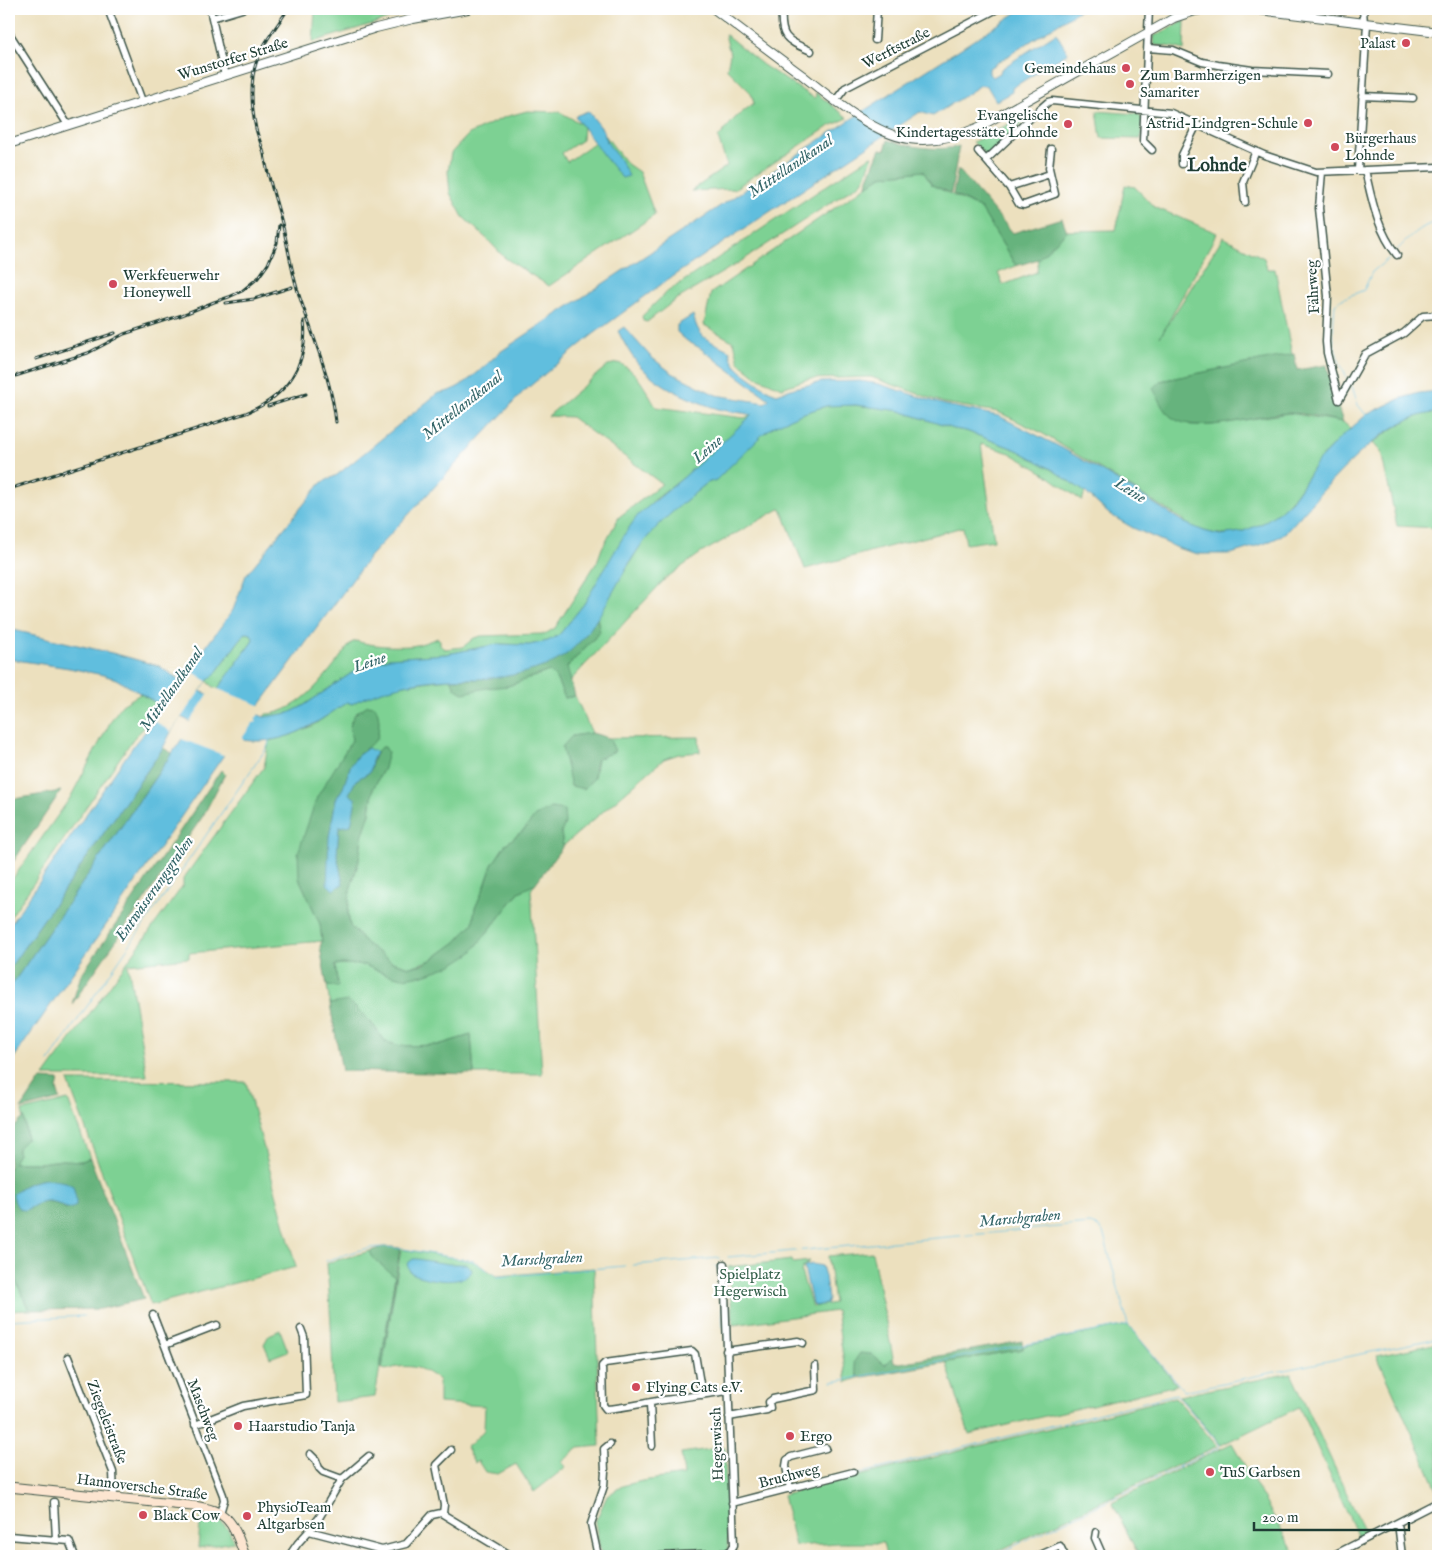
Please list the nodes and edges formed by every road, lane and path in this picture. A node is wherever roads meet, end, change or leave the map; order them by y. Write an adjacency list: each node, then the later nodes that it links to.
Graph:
1 (108, 9): 27 (street)
2 (210, 9): 14 (street)
3 (242, 9): 14 (street)
4 (468, 9): 23 (street, Wunstorfer Straße)
5 (714, 9): 26 (street)
6 (782, 9): 21 (street)
7 (877, 9): 19 (street)
8 (997, 9): 26 (street, Werftstraße)
9 (1149, 9): 16 (street)
10 (1206, 9): 13 (street)
11 (1251, 9): 15 (street)
12 (1363, 9): 15 (street)
13 (1195, 10): 16 (street)
14 (212, 18): 23 (street)
15 (1365, 24): 17 (street); 24 (street)
16 (1148, 32): 20 (street); 26 (street)
17 (1438, 32)
18 (9, 33): 30 (street)
19 (875, 40)
20 (1148, 48): 22 (street); 28 (street)
21 (811, 51)
22 (1328, 74)
23 (225, 76): 27 (street, Wunstorfer Straße)
24 (1362, 96): 25 (street); 39 (street)
25 (1413, 98)
26 (836, 100)
27 (142, 101): 30 (street, Wunstorfer Straße)
28 (1145, 110): 29 (street); 33 (street); 36 (street)
29 (1196, 124): 35 (street); 37 (street)
30 (68, 125): 31 (street, Wunstorfer Straße)
31 (9, 144)
32 (1051, 149): 41 (street)
33 (1152, 150)
34 (978, 151): 36 (street)
35 (1256, 151): 40 (street); 43 (street)
36 (986, 160): 42 (street)
37 (1182, 164)
38 (1438, 167): 39 (street)
39 (1362, 170): 40 (street); 44 (street)
40 (1322, 172): 45 (street, Fährweg)
41 (1050, 174): 42 (street); 42 (street)
42 (1009, 187)
43 (1245, 202)
44 (1395, 253)
45 (1438, 315)
46 (724, 1264): 52 (street, Hegerwisch)
47 (153, 1315): 51 (street, Maschweg)
48 (217, 1325): 51 (street)
49 (301, 1329): 59 (street)
50 (804, 1343): 52 (street)
51 (165, 1345): 59 (street, Maschweg)
52 (726, 1351): 55 (street, Hegerwisch)
53 (68, 1357): 70 (street, Ziegeleistraße)
54 (814, 1366): 58 (street)
55 (728, 1391): 56 (street); 58 (street, Hegerwisch)
56 (702, 1395): 57 (street); 57 (street)
57 (650, 1403): 61 (street)
58 (729, 1417): 73 (street, Hegerwisch)
59 (195, 1425): 74 (street, Maschweg)
60 (610, 1444): 87 (street)
61 (652, 1446)
62 (826, 1448): 69 (street)
63 (450, 1450): 75 (street)
64 (310, 1454): 67 (street)
65 (369, 1456): 67 (street)
66 (853, 1472): 69 (street, Bruchweg)
67 (342, 1479): 77 (street)
68 (9, 1486): 70 (main road, Hannoversche Straße)
69 (790, 1488): 73 (street, Bruchweg)
70 (114, 1497): 74 (main road, Hannoversche Straße)
71 (54, 1502): 80 (street)
72 (1438, 1502): 76 (street)
73 (732, 1503): 88 (street, Hegerwisch)
74 (220, 1513): 84 (main road, Hannoversche Straße)
75 (444, 1513): 81 (street); 86 (street)
76 (1398, 1523): 91 (street); 92 (street)
77 (309, 1531): 81 (street); 85 (street)
78 (1096, 1532): 82 (street)
79 (9, 1536): 80 (street)
80 (56, 1540): 83 (street)
81 (383, 1553)
82 (1101, 1555)
83 (75, 1556)
84 (246, 1556)
85 (289, 1556)
86 (512, 1556)
87 (598, 1556)
88 (660, 1556)
89 (1038, 1556): 90 (street)
90 (1065, 1556)
91 (1332, 1556)
92 (1402, 1556)

